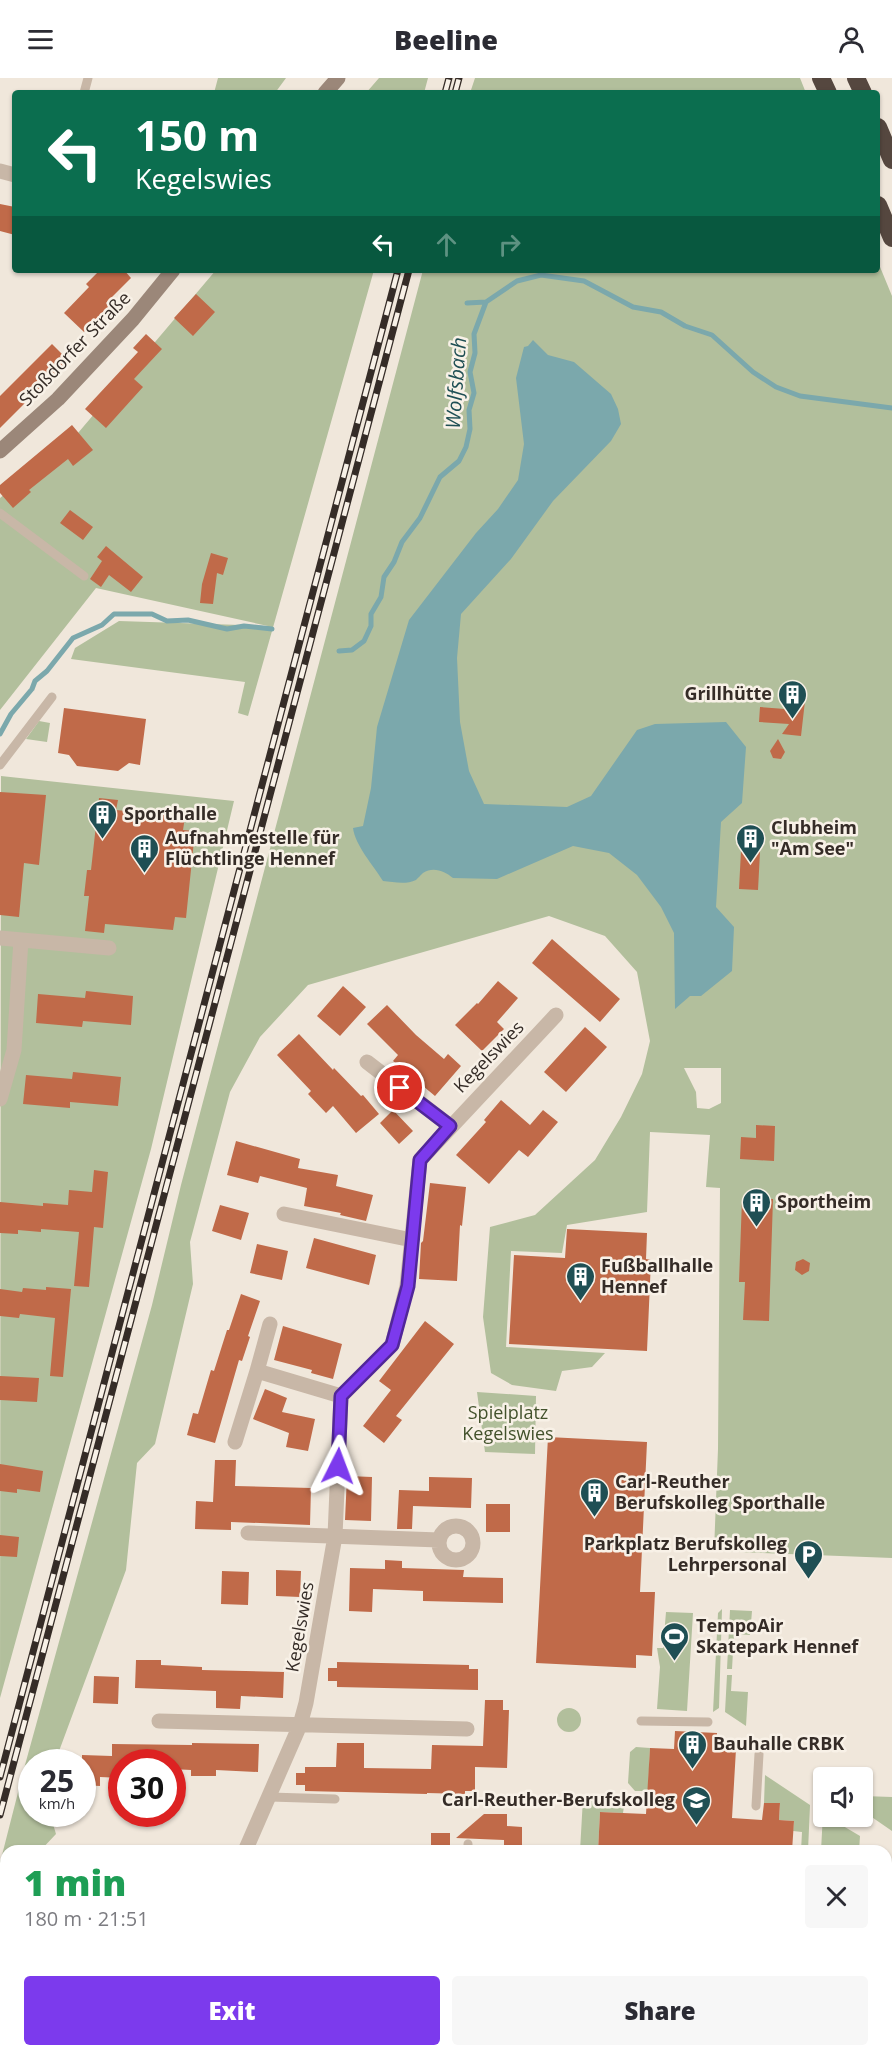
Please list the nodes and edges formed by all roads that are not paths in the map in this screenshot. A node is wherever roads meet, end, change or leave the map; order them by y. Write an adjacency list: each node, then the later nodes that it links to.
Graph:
1 (338, 78): 2 (main road)
2 (328, 90)
3 (880, 132): 4 (highway)
4 (892, 160)
5 (880, 210): 6 (highway)
6 (892, 238)
7 (171, 273): 8 (main road, Stoßdorfer Straße)
8 (0, 451)
9 (0, 513): 10 (lane)
10 (84, 576)
11 (52, 697): 12 (lane)
12 (0, 765)
13 (0, 938): 14 (street)
14 (21, 940): 15 (street); 18 (street)
15 (109, 948)
16 (556, 1015): 19 (street, Kegelswies)
17 (368, 1062): 19 (street)
18 (0, 1100)
19 (450, 1126): 21 (street, Kegelswies)
20 (284, 1214): 21 (street)
21 (412, 1240): 24 (street, Kegelswies)
22 (270, 1324): 23 (street)
23 (257, 1371): 24 (street); 25 (street)
24 (341, 1396): 27 (street, Kegelswies)
25 (235, 1442)
26 (249, 1533): 27 (street)
27 (335, 1536): 28 (street); 32 (street, Kegelswies)
28 (439, 1540): 28 (street)
29 (159, 1721): 32 (street)
30 (641, 1721): 31 (lane)
31 (708, 1722)
32 (300, 1725): 33 (street); 35 (street, Kegelswies)
33 (467, 1729)
34 (759, 1754): 37 (lane)
35 (270, 1797): 36 (lane); 38 (street, Kegelswies)
36 (335, 1799)
37 (756, 1806)
38 (248, 1845)

